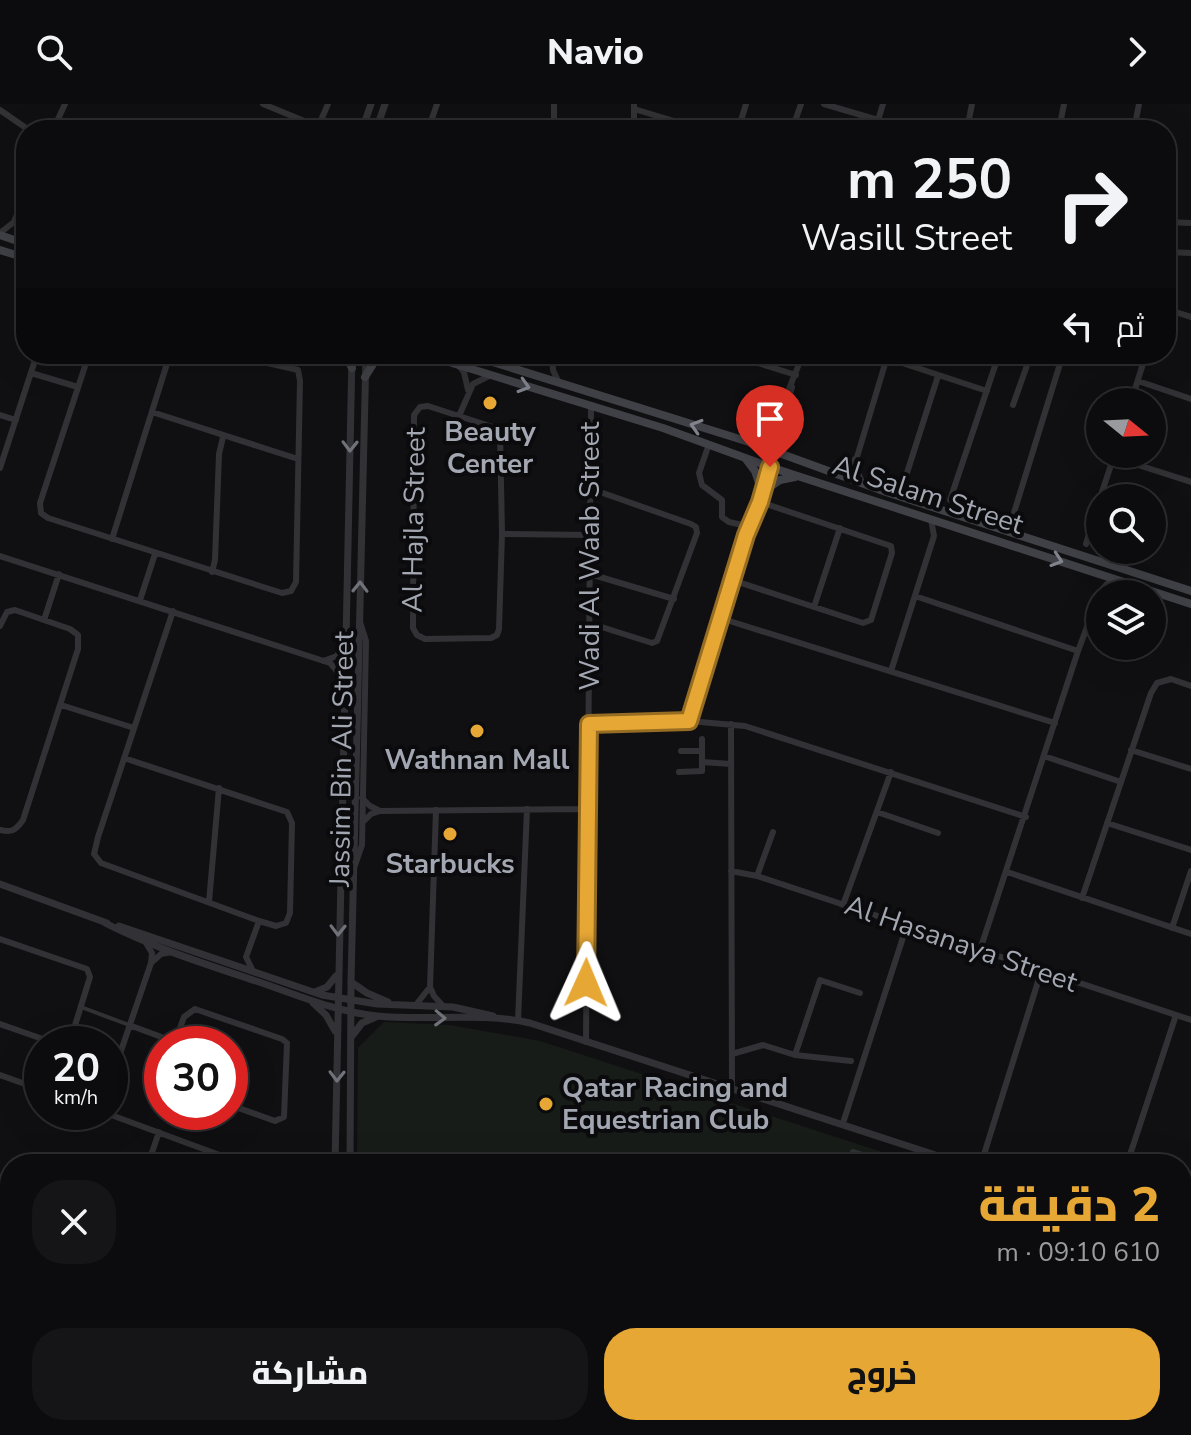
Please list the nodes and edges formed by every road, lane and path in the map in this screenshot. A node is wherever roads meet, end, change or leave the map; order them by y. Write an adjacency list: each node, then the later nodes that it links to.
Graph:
1 (824, 104): 7 (street)
2 (883, 104): 7 (street)
3 (265, 105): 5 (street)
4 (634, 106): 6 (street)
5 (301, 120)
6 (675, 120)
7 (878, 120)
8 (16, 217): 9 (street)
9 (14, 222): 10 (street); 11 (street)
10 (0, 234)
11 (16, 236)
12 (34, 364): 34 (street)
13 (86, 364): 43 (street)
14 (167, 364): 50 (street)
15 (273, 364): 61 (street)
16 (350, 364): 33 (main road)
17 (352, 364): 33 (street, Jassim Bin Ali Street)
18 (366, 364): 38 (street, Jassim Bin Ali Street)
19 (373, 364): 38 (main road)
20 (455, 364): 32 (main road, Al Salam Street)
21 (498, 364): 39 (main road, Al Salam Street)
22 (550, 364): 39 (street)
23 (553, 364): 42 (street)
24 (761, 364): 36 (street)
25 (800, 364): 36 (street)
26 (886, 364): 60 (street)
27 (908, 364): 37 (street)
28 (996, 364): 46 (street)
29 (1027, 364): 48 (street)
30 (1060, 364): 80 (street, Al Salam Street)
31 (1143, 364): 40 (street)
32 (458, 365): 35 (main road, Al Salam Street); 45 (street)
33 (352, 368): 109 (street, Jassim Bin Ali Street, one-way to 109)
34 (31, 373): 43 (street); 53 (street)
35 (491, 375): 45 (street); 49 (main road, Al Salam Street, one-way to 49)
36 (796, 375): 41 (street)
37 (938, 376): 46 (street); 67 (street)
38 (365, 377): 105 (street, Jassim Bin Ali Street, one-way to 38)
39 (539, 377): 42 (main road, Al Salam Street)
40 (1138, 381): 44 (street); 47 (street)
41 (793, 383): 54 (street); 58 (street)
42 (560, 384): 56 (main road, Al Salam Street, one-way to 42)
43 (78, 387): 85 (street)
44 (1136, 388)
45 (468, 390): 52 (street, Al Hajla Street)
46 (987, 391): 73 (street)
47 (1191, 399)
48 (1013, 405)
49 (591, 407): 57 (main road, Al Salam Street); 72 (street, Wadi Al Waab Street)
50 (152, 412): 55 (street); 85 (street)
51 (0, 415): 53 (street)
52 (459, 416): 81 (street, Al Hajla Street); 81 (street, Al Hajla Street)
53 (16, 420): 63 (street)
54 (775, 434): 56 (main road); 58 (street)
55 (223, 437): 61 (street); 88 (street)
56 (751, 443): 58 (main road, Al Salam Street)
57 (709, 444): 59 (main road, Al Salam Street); 78 (street)
58 (772, 451): 62 (street); 65 (main road, Al Salam Street)
59 (742, 456): 62 (main road, Al Salam Street); 70 (main road)
60 (857, 457): 65 (street); 68 (street)
61 (298, 459): 88 (street)
62 (768, 466): 66 (main road, Al Salam Street); 70 (street)
63 (0, 468)
64 (1151, 468): 69 (street)
65 (830, 472): 68 (main road, Al Salam Street)
66 (800, 476): 70 (main road); 76 (main road, Al Salam Street)
67 (905, 479): 71 (street); 74 (street)
68 (862, 482): 71 (main road, Al Salam Street)
69 (1191, 482)
70 (762, 487): 75 (street); 78 (street)
71 (886, 492): 74 (main road, Al Salam Street)
72 (590, 494): 82 (street, Wadi Al Waab Street); 98 (street)
73 (950, 500)
74 (913, 501): 80 (main road, Al Salam Street)
75 (760, 502): 79 (street); 83 (street)
76 (931, 519): 77 (main road, Al Salam Street); 84 (street)
77 (950, 525): 84 (street); 89 (main road, Al Salam Street, one-way to 89)
78 (747, 526): 83 (street)
79 (840, 528): 101 (street); 101 (street)
80 (1008, 532): 95 (main road, Al Salam Street)
81 (502, 534): 82 (street)
82 (590, 535): 91 (street, Wadi Al Waab Street)
83 (746, 535): 92 (street)
84 (934, 536): 96 (street)
85 (112, 539): 86 (street)
86 (155, 554): 88 (street); 99 (street)
87 (0, 556): 90 (street)
88 (212, 572)
89 (1094, 573): 93 (street); 94 (main road, Al Salam Street)
90 (59, 574): 99 (street); 104 (street)
91 (590, 574): 98 (street); 106 (street, Wadi Al Waab Street)
92 (732, 580): 101 (street); 103 (street)
93 (1099, 580)
94 (1117, 580)
95 (1191, 591)
96 (915, 596): 110 (street); 112 (street)
97 (1166, 596): 100 (main road, Al Salam Street)
98 (674, 599): 106 (street)
99 (140, 600): 102 (street)
100 (1191, 604)
101 (814, 607)
102 (173, 611): 111 (street); 120 (street)
103 (720, 618): 112 (street); 116 (street)
104 (44, 620): 107 (street); 115 (street)
105 (360, 621): 134 (street); 147 (street, Jassim Bin Ali Street)
106 (589, 623): 118 (street, Wadi Al Waab Street)
107 (0, 626)
108 (1086, 630): 110 (street)
109 (345, 641): 111 (street); 113 (street, Jassim Bin Ali Street)
110 (1078, 651): 117 (street)
111 (323, 661): 113 (street)
112 (891, 671): 117 (street)
113 (344, 679): 170 (street, Jassim Bin Ali Street, one-way to 170)
114 (1191, 686): 122 (street)
115 (61, 705): 120 (street); 143 (street)
116 (689, 721): 118 (street); 119 (street)
117 (1055, 723): 125 (street)
118 (589, 724): 136 (street, Wadi Al Waab Street)
119 (731, 724): 128 (street); 131 (street)
120 (134, 728): 126 (street)
121 (702, 739): 124 (street)
122 (1131, 750): 129 (street); 132 (street)
123 (681, 751): 124 (street)
124 (702, 751): 127 (street)
125 (1044, 756): 132 (street); 140 (street)
126 (124, 758): 133 (street); 154 (street)
127 (702, 762): 128 (street); 130 (street)
128 (731, 764): 148 (street)
129 (1191, 769)
130 (679, 772)
131 (891, 772): 139 (street); 140 (street)
132 (1121, 782): 141 (street)
133 (219, 788): 154 (street); 156 (street)
134 (362, 798): 138 (street); 142 (street)
135 (527, 809): 136 (street); 137 (street); 187 (street)
136 (588, 809): 199 (street, Wadi Al Waab Street)
137 (436, 810): 138 (street); 172 (street)
138 (380, 811): 142 (street)
139 (877, 812): 145 (street); 155 (street)
140 (1026, 817): 150 (street)
141 (1107, 823): 146 (street); 153 (street)
142 (362, 825): 147 (street)
143 (0, 830)
144 (773, 832): 151 (street)
145 (938, 833)
146 (1191, 850)
147 (354, 868): 171 (street, Jassim Bin Ali Street)
148 (731, 871): 151 (street, Al Hasanaya Street); 200 (street)
149 (1191, 871): 159 (street)
150 (1007, 872): 153 (street); 163 (street)
151 (757, 876): 155 (street, Al Hasanaya Street)
152 (0, 884): 157 (street)
153 (1082, 898): 159 (street)
154 (209, 902): 156 (street)
155 (843, 905): 158 (street, Al Hasanaya Street)
156 (259, 921): 165 (street)
157 (105, 923): 162 (street); 167 (street)
158 (907, 925): 163 (street, Al Hasanaya Street); 202 (street)
159 (1172, 928): 160 (street)
160 (1191, 934)
161 (0, 939): 180 (street)
162 (145, 941): 164 (street); 166 (street)
163 (980, 950): 169 (street, Al Hasanaya Street)
164 (173, 952): 166 (street); 174 (street)
165 (246, 957): 167 (street); 168 (street)
166 (151, 963): 189 (street)
167 (232, 964): 168 (street)
168 (253, 971): 174 (street)
169 (1041, 972): 183 (street, Al Hasanaya Street); 217 (street)
170 (337, 974): 174 (street); 175 (street, Jassim Bin Ali Street)
171 (351, 982): 176 (street, Jassim Bin Ali Street); 177 (street)
172 (430, 987): 178 (street); 179 (street)
173 (860, 993): 201 (street)
174 (310, 996): 175 (street); 181 (street); 197 (street)
175 (337, 998): 176 (street); 181 (street, Jassim Bin Ali Street)
176 (352, 1001): 177 (street); 182 (street, Jassim Bin Ali Street)
177 (394, 1005): 178 (street)
178 (414, 1006): 179 (street)
179 (443, 1006): 185 (street)
180 (81, 1007): 189 (street); 190 (street)
181 (337, 1009): 182 (street); 197 (street, Jassim Bin Ali Street)
182 (351, 1011): 184 (street); 198 (street, Jassim Bin Ali Street)
183 (1176, 1015): 186 (street, Al Hasanaya Street); 218 (street)
184 (378, 1016): 185 (street, one-way to 185); 198 (street)
185 (502, 1019): 187 (street)
186 (1191, 1020)
187 (518, 1021): 199 (street)
188 (0, 1024): 196 (street)
189 (129, 1025): 194 (street); 195 (street)
190 (75, 1026)
191 (181, 1026): 192 (street)
192 (244, 1026)
193 (248, 1027): 206 (street)
194 (128, 1028)
195 (144, 1031)
196 (24, 1032)
197 (337, 1035): 213 (street, Jassim Bin Ali Street, one-way to 213)
198 (351, 1037): 214 (street, Jassim Bin Ali Street)
199 (586, 1042): 205 (street)
200 (732, 1054): 201 (street); 205 (street)
201 (795, 1055): 202 (street)
202 (857, 1063): 208 (street)
203 (0, 1075): 204 (street)
204 (24, 1084)
205 (732, 1089): 208 (street)
206 (248, 1111)
207 (128, 1121): 209 (street)
208 (843, 1123): 216 (street)
209 (159, 1132): 211 (street); 212 (street)
210 (853, 1152): 215 (street)
211 (151, 1154)
212 (217, 1154)
213 (335, 1154)
214 (350, 1154)
215 (859, 1154)
216 (934, 1154)
217 (984, 1154)
218 (1130, 1154)

